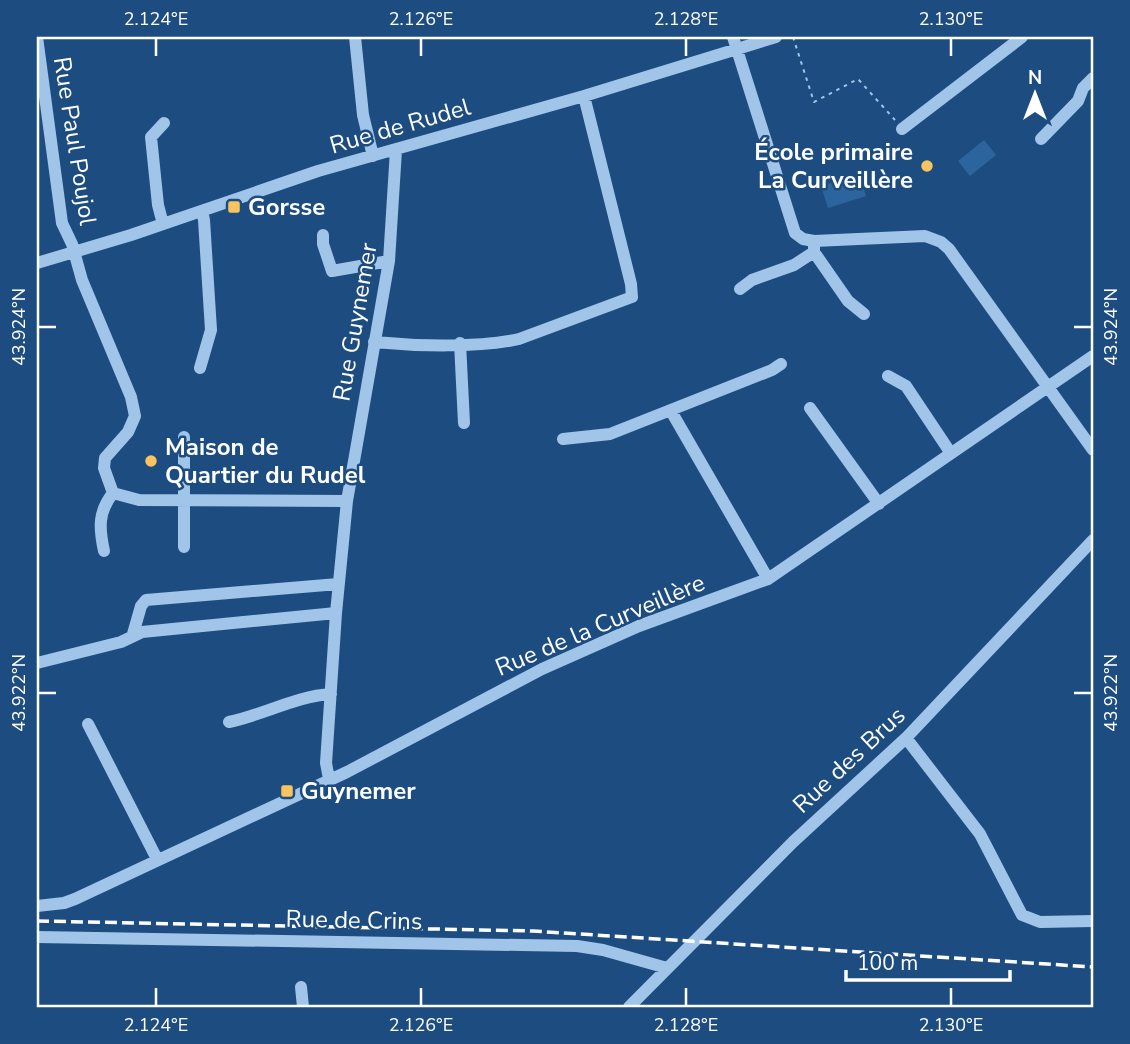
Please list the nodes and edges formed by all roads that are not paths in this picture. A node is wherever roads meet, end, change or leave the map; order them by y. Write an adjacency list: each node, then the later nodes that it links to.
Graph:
1 (37, 37): 18 (street, Rue Paul Poujol)
2 (355, 37): 13 (street)
3 (733, 37): 6 (street)
4 (776, 37): 6 (street, Rue de Rudel)
5 (1022, 37): 10 (street)
6 (737, 54): 8 (street, Rue de Rudel); 17 (street)
7 (1093, 78): 11 (street)
8 (584, 96): 12 (street, Rue de Rudel); 24 (street)
9 (164, 123): 15 (street)
10 (902, 129)
11 (1041, 139)
12 (396, 150): 13 (street, Rue de Rudel); 19 (street, Rue Guynemer)
13 (373, 156): 14 (street, Rue de Rudel)
14 (201, 211): 15 (street, Rue de Rudel); 27 (street)
15 (163, 225): 18 (street, Rue de Rudel)
16 (323, 235): 19 (street)
17 (814, 247): 21 (street); 22 (street); 29 (street)
18 (75, 252): 20 (street, Rue de Rudel); 37 (street, Rue Paul Poujol)
19 (389, 261): 23 (street, Rue Guynemer)
20 (37, 263)
21 (740, 289)
22 (864, 314)
23 (374, 342): 24 (street); 39 (street, Rue Guynemer)
24 (460, 343): 32 (street)
25 (1093, 356): 29 (street, Rue de la Curveillère)
26 (781, 364): 31 (street)
27 (200, 368)
28 (888, 376): 36 (street)
29 (1046, 387): 35 (street); 36 (street, Rue de la Curveillère)
30 (810, 408): 40 (street)
31 (671, 411): 34 (street); 44 (street)
32 (464, 423)
33 (184, 437): 38 (street)
34 (563, 439)
35 (1093, 450)
36 (950, 452): 40 (street, Rue de la Curveillère)
37 (113, 494): 38 (street); 43 (street)
38 (184, 500): 39 (street); 42 (street)
39 (346, 502): 45 (street, Rue Guynemer)
40 (879, 504): 44 (street, Rue de la Curveillère)
41 (1093, 540): 52 (street, Rue des Brus)
42 (184, 547)
43 (104, 551)
44 (768, 579): 53 (street, Rue de la Curveillère)
45 (338, 584): 46 (street, Rue Guynemer); 47 (street)
46 (335, 613): 47 (street); 49 (street, Rue Guynemer)
47 (133, 634): 48 (street)
48 (37, 663)
49 (331, 694): 50 (street); 53 (street, Rue Guynemer)
50 (229, 722)
51 (88, 724): 54 (street)
52 (905, 738): 56 (street); 58 (street, Rue des Brus)
53 (329, 779): 54 (street, Rue de la Curveillère)
54 (157, 859): 55 (street, Rue de la Curveillère)
55 (37, 906)
56 (1093, 921)
57 (37, 937): 58 (street, Rue de Crins)
58 (667, 968): 61 (street, Rue des Brus)
59 (302, 987): 60 (street)
60 (303, 1007)
61 (629, 1007)

